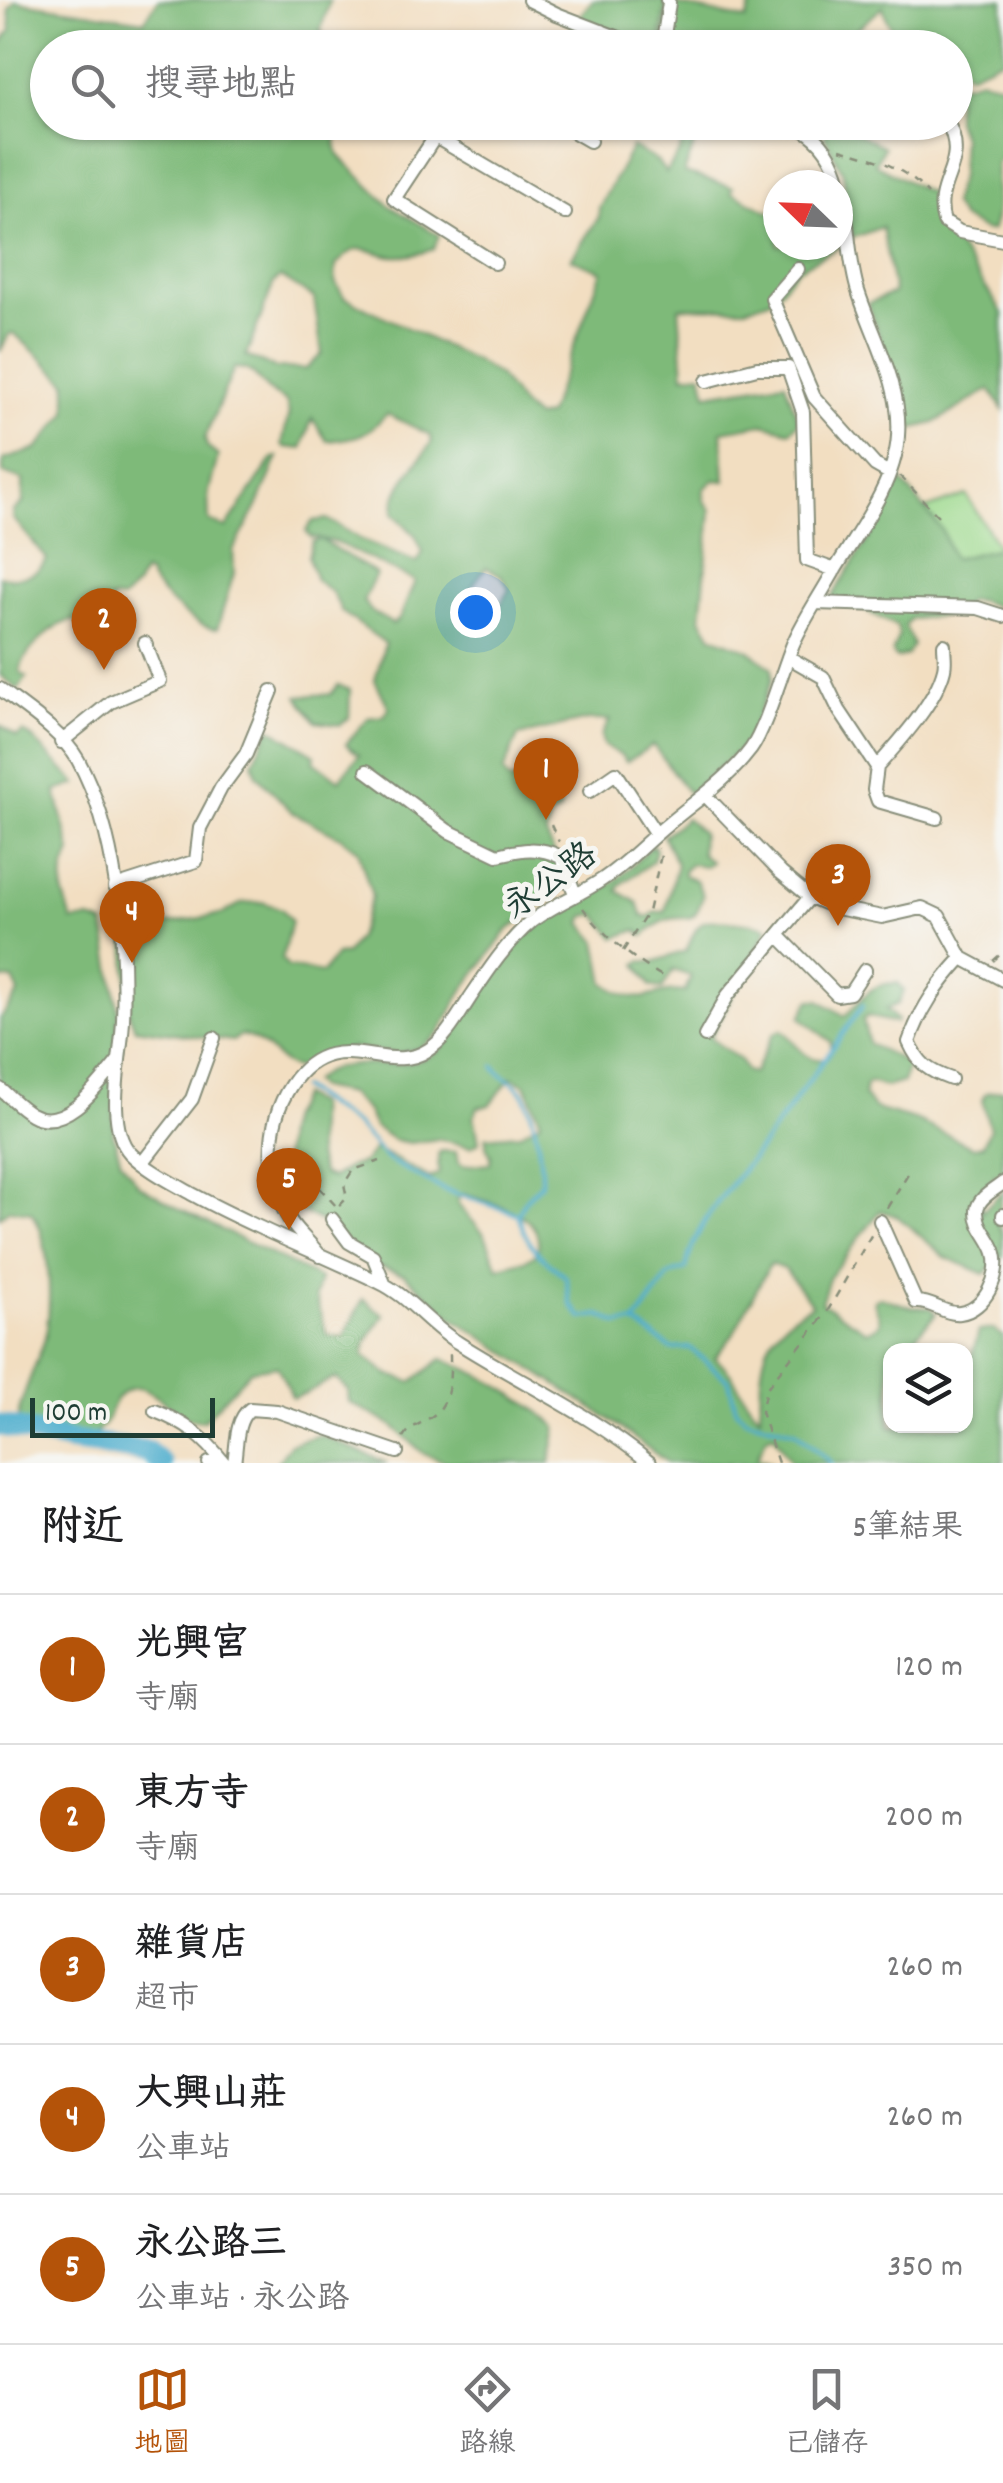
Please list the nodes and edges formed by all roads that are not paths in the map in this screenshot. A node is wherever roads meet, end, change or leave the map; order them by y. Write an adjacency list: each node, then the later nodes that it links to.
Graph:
1 (529, 0): 3 (street)
2 (669, 1): 4 (street)
3 (600, 30)
4 (665, 30)
5 (433, 140): 11 (street)
6 (440, 140): 9 (street)
7 (816, 140): 14 (street, 永公路)
8 (956, 140): 10 (street)
9 (565, 213)
10 (1003, 240)
11 (495, 263)
12 (798, 269): 14 (street)
13 (707, 381): 15 (street)
14 (889, 473): 15 (street, 永公路)
15 (834, 570): 16 (street, 永公路)
16 (816, 603): 17 (street); 20 (street, 永公路)
17 (1003, 616)
18 (145, 643): 23 (street)
19 (944, 645): 24 (street)
20 (788, 657): 24 (street); 27 (street, 永公路)
21 (0, 688): 23 (street)
22 (272, 691): 30 (street)
23 (62, 742): 30 (street)
24 (877, 767): 28 (street)
25 (367, 771): 31 (street)
26 (590, 791): 29 (street)
27 (706, 796): 29 (street, 永公路); 32 (street)
28 (937, 818)
29 (656, 834): 31 (street, 永公路)
30 (115, 887): 39 (street)
31 (577, 897): 46 (street, 永公路)
32 (810, 897): 33 (street); 34 (street)
33 (778, 935): 35 (street); 37 (street)
34 (962, 958): 36 (street); 40 (street)
35 (865, 970)
36 (1003, 980)
37 (706, 1036)
38 (214, 1038): 42 (street)
39 (118, 1060): 41 (street); 42 (street)
40 (951, 1080)
41 (0, 1089)
42 (143, 1162): 46 (street)
43 (1003, 1183): 45 (street)
44 (335, 1213): 47 (street)
45 (880, 1221)
46 (320, 1256): 47 (street, 永公路)
47 (384, 1284): 52 (street, 永公路)
48 (156, 1411): 50 (street)
49 (397, 1452): 51 (street)
50 (224, 1463)
51 (234, 1463)
52 (650, 1463)

